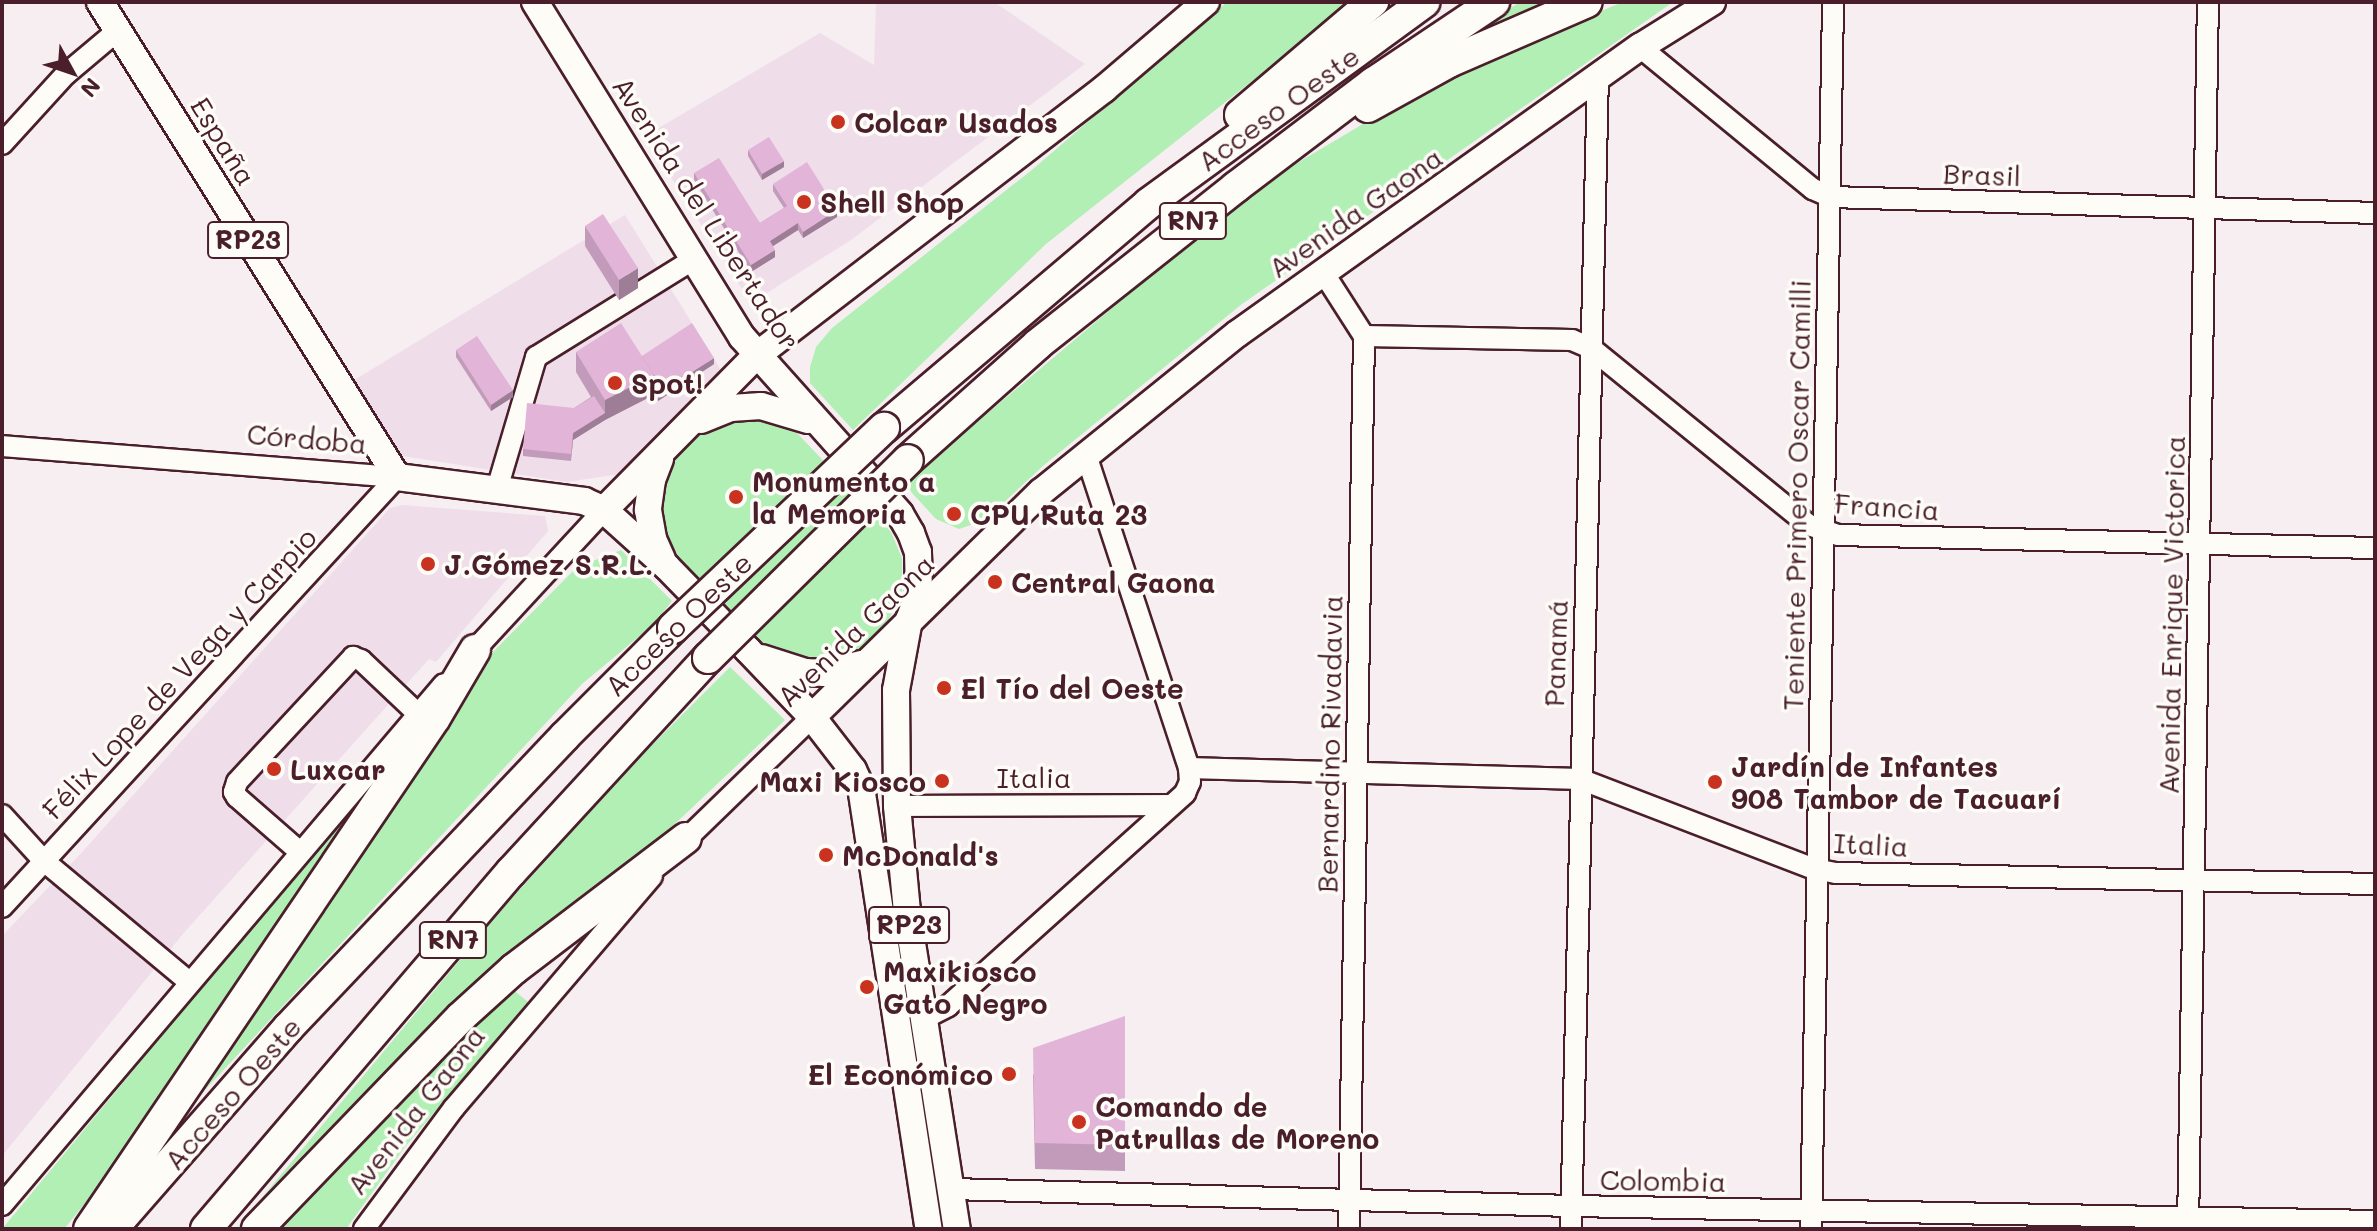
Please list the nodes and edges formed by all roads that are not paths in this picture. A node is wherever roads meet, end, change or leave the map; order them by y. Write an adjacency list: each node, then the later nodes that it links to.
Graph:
1 (100, 2): 11 (main road, España / RP23)
2 (535, 2): 20 (main road, Avenida del Libertador / RP23)
3 (1206, 2): 24 (main road)
4 (1373, 2): 17 (highway)
5 (1425, 2): 17 (highway, Acceso Oeste / RN7)
6 (1494, 2): 15 (highway, Acceso Oeste / RN7)
7 (1587, 2): 15 (highway)
8 (1712, 2): 12 (main road, Avenida Gaona)
9 (1833, 2): 16 (street, Teniente Primero Oscar Camilli)
10 (2208, 2): 18 (street, Avenida Enrique Victorica)
11 (117, 31): 14 (street); 30 (main road, España / RP23)
12 (1640, 47): 13 (main road, Avenida Gaona); 16 (street, Brasil)
13 (1598, 79): 21 (main road, Avenida Gaona); 23 (street, Panamá)
14 (2, 144)
15 (1236, 187): 67 (highway, Acceso Oeste / RN7, bridge)
16 (1831, 197): 18 (street, Brasil); 33 (street, Teniente Primero Oscar Camilli)
17 (1149, 203): 66 (highway, Acceso Oeste / RN7, bridge)
18 (2206, 210): 19 (street, Brasil); 34 (street, Avenida Enrique Victorica)
19 (2375, 213)
20 (694, 259): 24 (main road, Avenida del Libertador / RP23); 31 (street)
21 (1323, 272): 22 (street); 29 (main road, Avenida Gaona)
22 (1364, 336): 23 (street, Francia); 44 (street, Bernardino Rivadavia)
23 (1591, 348): 33 (street, Francia); 45 (street, Panamá)
24 (756, 356): 25 (main road, Avenida del Libertador / RP23); 26 (main road)
25 (818, 425): 26 (main road); 37 (main road, Avenida del Libertador / RP23)
26 (689, 428): 28 (main road)
27 (2, 446): 30 (street, Córdoba)
28 (663, 453): 32 (main road); 36 (main road)
29 (1087, 457): 37 (main road, Avenida Gaona); 43 (street)
30 (397, 477): 31 (main road, Córdoba / RP23); 51 (street, Félix Lope de Vega y Carpio)
31 (497, 489): 32 (main road, Córdoba / RP23)
32 (604, 510): 36 (main road, RP23); 38 (street)
33 (1823, 531): 34 (street, Francia); 52 (street, Teniente Primero Oscar Camilli)
34 (2200, 545): 35 (street, Francia); 53 (street, Avenida Enrique Victorica)
35 (2375, 548)
36 (666, 566): 39 (main road, RP23)
37 (909, 620): 40 (main road, Avenida Gaona); 47 (main road, Avenida del Libertador / RP23)
38 (475, 650): 41 (street); 65 (highway)
39 (748, 650): 40 (main road); 42 (main road, RP23)
40 (865, 663): 42 (main road, Avenida Gaona)
41 (417, 713): 50 (street); 50 (street)
42 (812, 717): 49 (street, Avenida Gaona); 70 (main road, RP23)
43 (1189, 768): 44 (street, Italia); 46 (street)
44 (1356, 771): 45 (street, Italia); 59 (street, Bernardino Rivadavia)
45 (1580, 779): 52 (street, Italia); 61 (street, Panamá)
46 (1171, 805): 47 (street, Italia); 57 (street)
47 (897, 806): 57 (main road, Avenida del Libertador / RP23)
48 (2, 815): 51 (street)
49 (686, 838): 68 (highway); 69 (street, Avenida Gaona)
50 (300, 852): 56 (street)
51 (44, 861): 55 (street, Félix Lope de Vega y Carpio); 56 (street)
52 (1815, 869): 53 (street, Italia); 62 (street, Teniente Primero Oscar Camilli)
53 (2194, 882): 54 (street, Italia); 64 (street, Avenida Enrique Victorica)
54 (2375, 884)
55 (2, 907)
56 (189, 982): 60 (street)
57 (923, 1019): 58 (main road, Avenida del Libertador / RP23)
58 (951, 1189): 59 (street, Colombia); 71 (main road, Avenida del Libertador / RP23)
59 (1350, 1200): 61 (street, Colombia); 72 (street, Bernardino Rivadavia)
60 (2, 1205)
61 (1572, 1206): 62 (street, Colombia); 73 (street, Panamá)
62 (1811, 1220): 64 (street, Colombia)
63 (2375, 1221): 64 (street, Colombia)
64 (2188, 1223)
65 (89, 1229)
66 (112, 1229)
67 (206, 1229)
68 (257, 1229)
69 (364, 1229)
70 (929, 1229)
71 (957, 1229)
72 (1349, 1229)
73 (1571, 1229)

